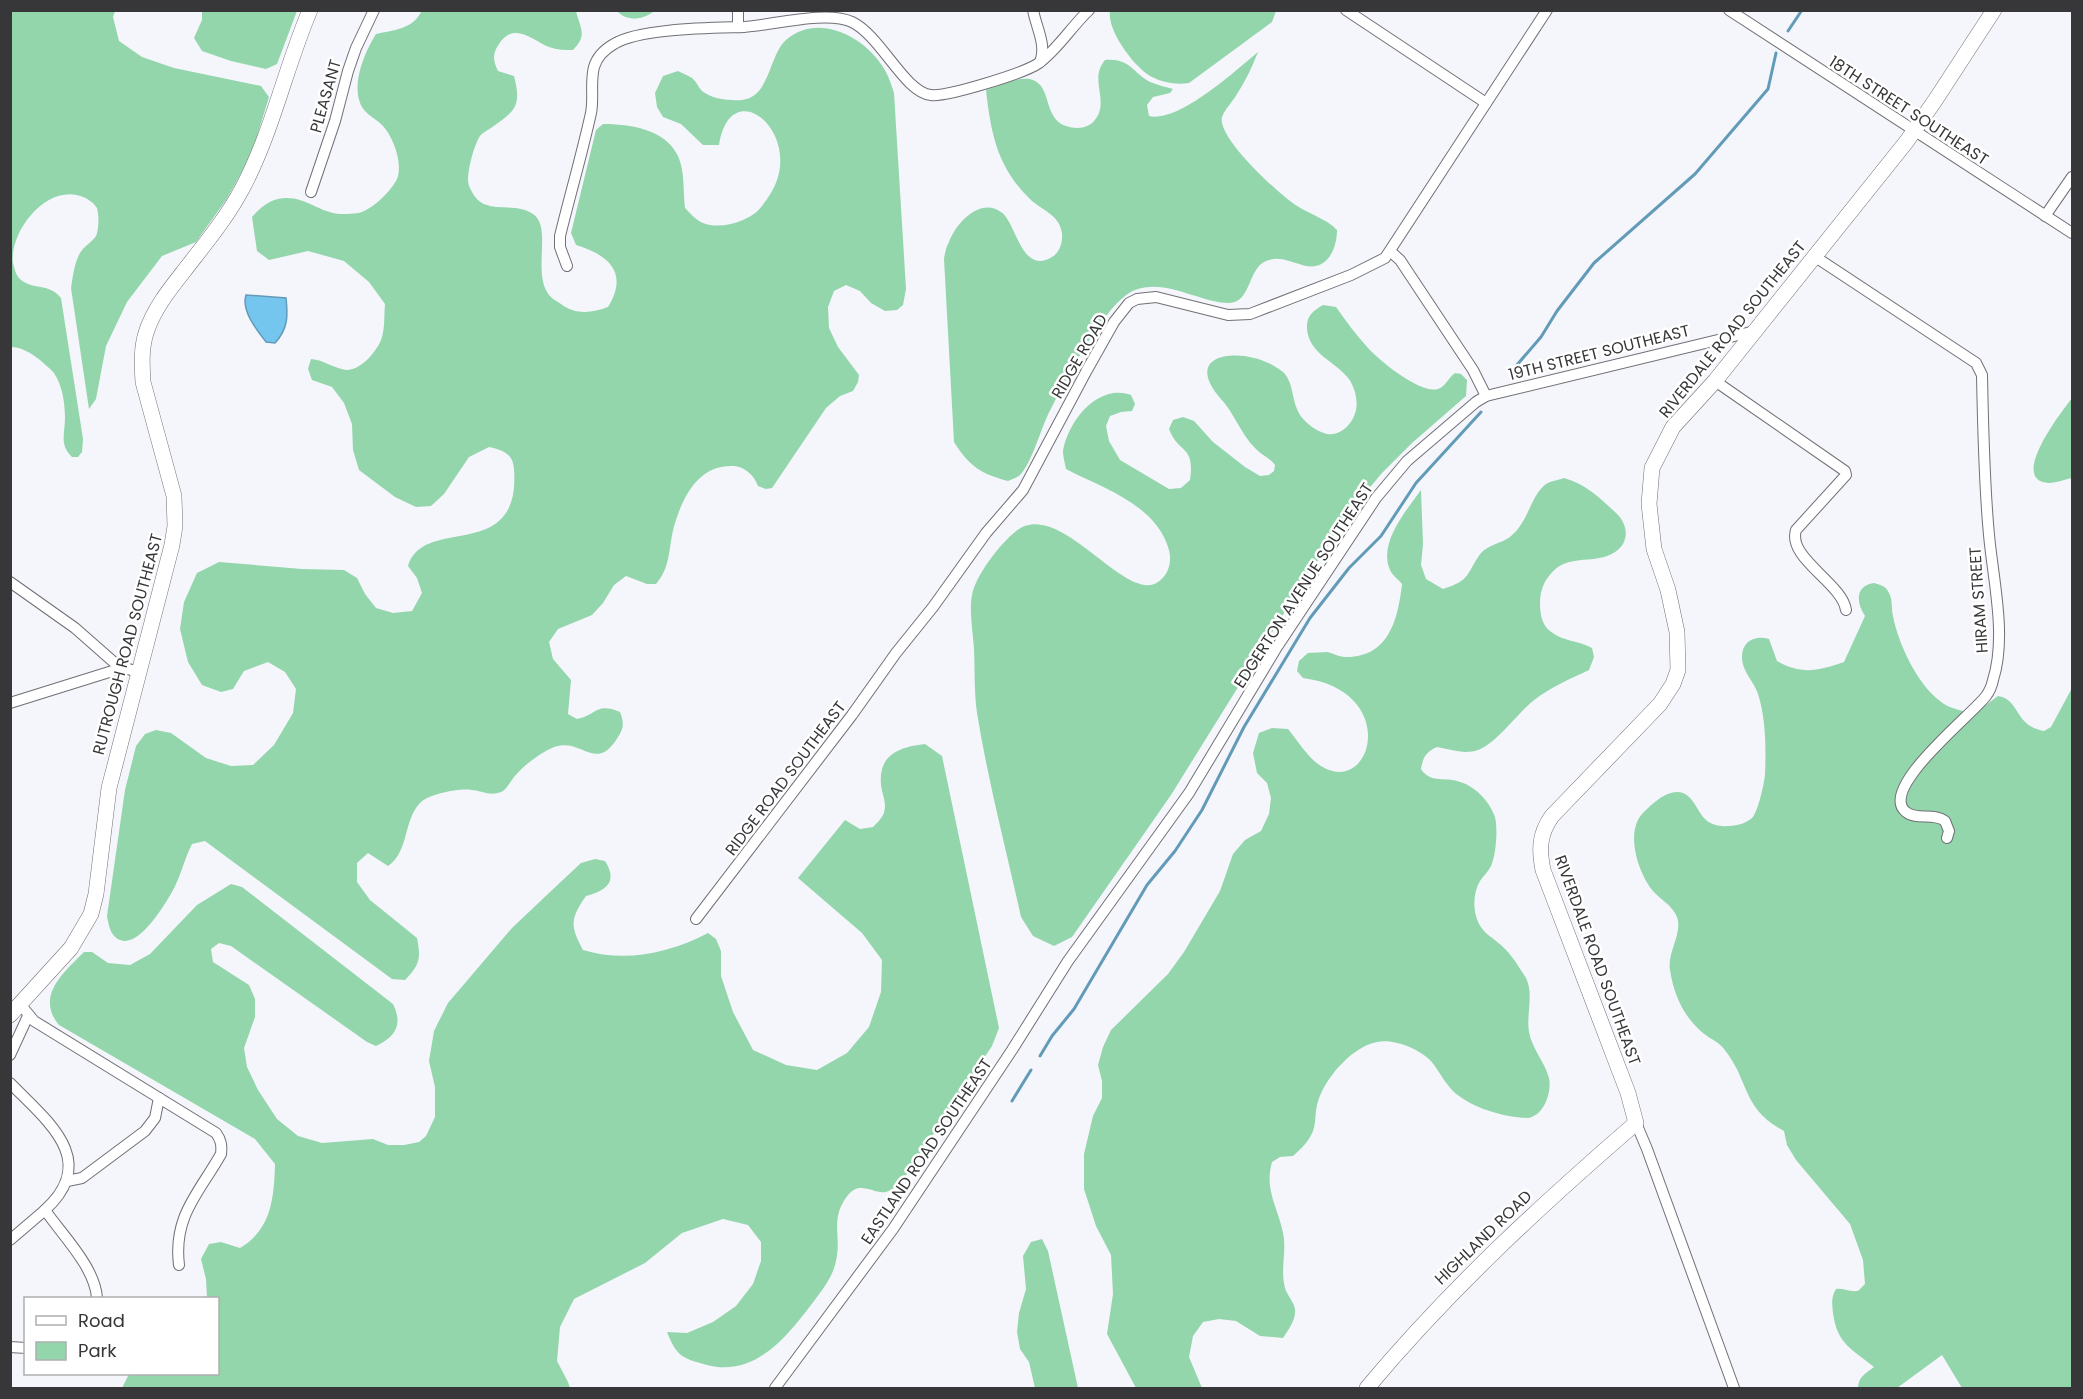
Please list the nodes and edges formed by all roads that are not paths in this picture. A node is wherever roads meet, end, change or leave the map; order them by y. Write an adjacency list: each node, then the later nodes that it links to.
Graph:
1 (310, 10): 28 (street, RUTROUGH ROAD SOUTHEAST)
2 (374, 10): 15 (street, PLEASANT)
3 (738, 10): 10 (street)
4 (1033, 10): 11 (street)
5 (1089, 10): 11 (street)
6 (1346, 10): 12 (street)
7 (1547, 10): 12 (street)
8 (1729, 10): 13 (street, 18TH STREET SOUTHEAST)
9 (1994, 10): 13 (street, RIVERDALE ROAD SOUTHEAST)
10 (738, 27): 11 (street); 20 (street)
11 (1040, 62)
12 (1486, 103): 18 (street)
13 (1914, 131): 16 (street, 18TH STREET SOUTHEAST); 19 (street, RIVERDALE ROAD SOUTHEAST)
14 (2073, 177): 16 (street)
15 (311, 192)
16 (2045, 216): 17 (street, 18TH STREET SOUTHEAST)
17 (2073, 233)
18 (1391, 252): 23 (street); 26 (street, RIDGE ROAD)
19 (1814, 256): 21 (street, RIVERDALE ROAD SOUTHEAST); 30 (street, HIRAM STREET)
20 (567, 266)
21 (1755, 331): 22 (street, RIVERDALE ROAD SOUTHEAST); 23 (street, 19TH STREET SOUTHEAST)
22 (1715, 381): 25 (street); 37 (street, RIVERDALE ROAD SOUTHEAST)
23 (1486, 396): 32 (street, EDGERTON AVENUE SOUTHEAST)
24 (10, 582): 27 (street)
25 (1846, 610)
26 (896, 653): 31 (street, RIDGE ROAD SOUTHEAST)
27 (122, 668): 28 (street); 29 (street)
28 (140, 673): 33 (street, RUTROUGH ROAD SOUTHEAST)
29 (10, 703)
30 (1947, 838)
31 (696, 919)
32 (1094, 924): 43 (street, EASTLAND ROAD SOUTHEAST)
33 (20, 1012): 34 (street); 36 (street)
34 (10, 1055)
35 (10, 1083): 38 (street)
36 (159, 1098): 38 (street); 41 (street)
37 (1636, 1123): 44 (street, HIGHLAND ROAD); 45 (street, RIVERDALE ROAD SOUTHEAST)
38 (68, 1180): 39 (street)
39 (45, 1210): 40 (street); 42 (street)
40 (10, 1240)
41 (179, 1265)
42 (97, 1297)
43 (775, 1389)
44 (1367, 1389)
45 (1734, 1389)

